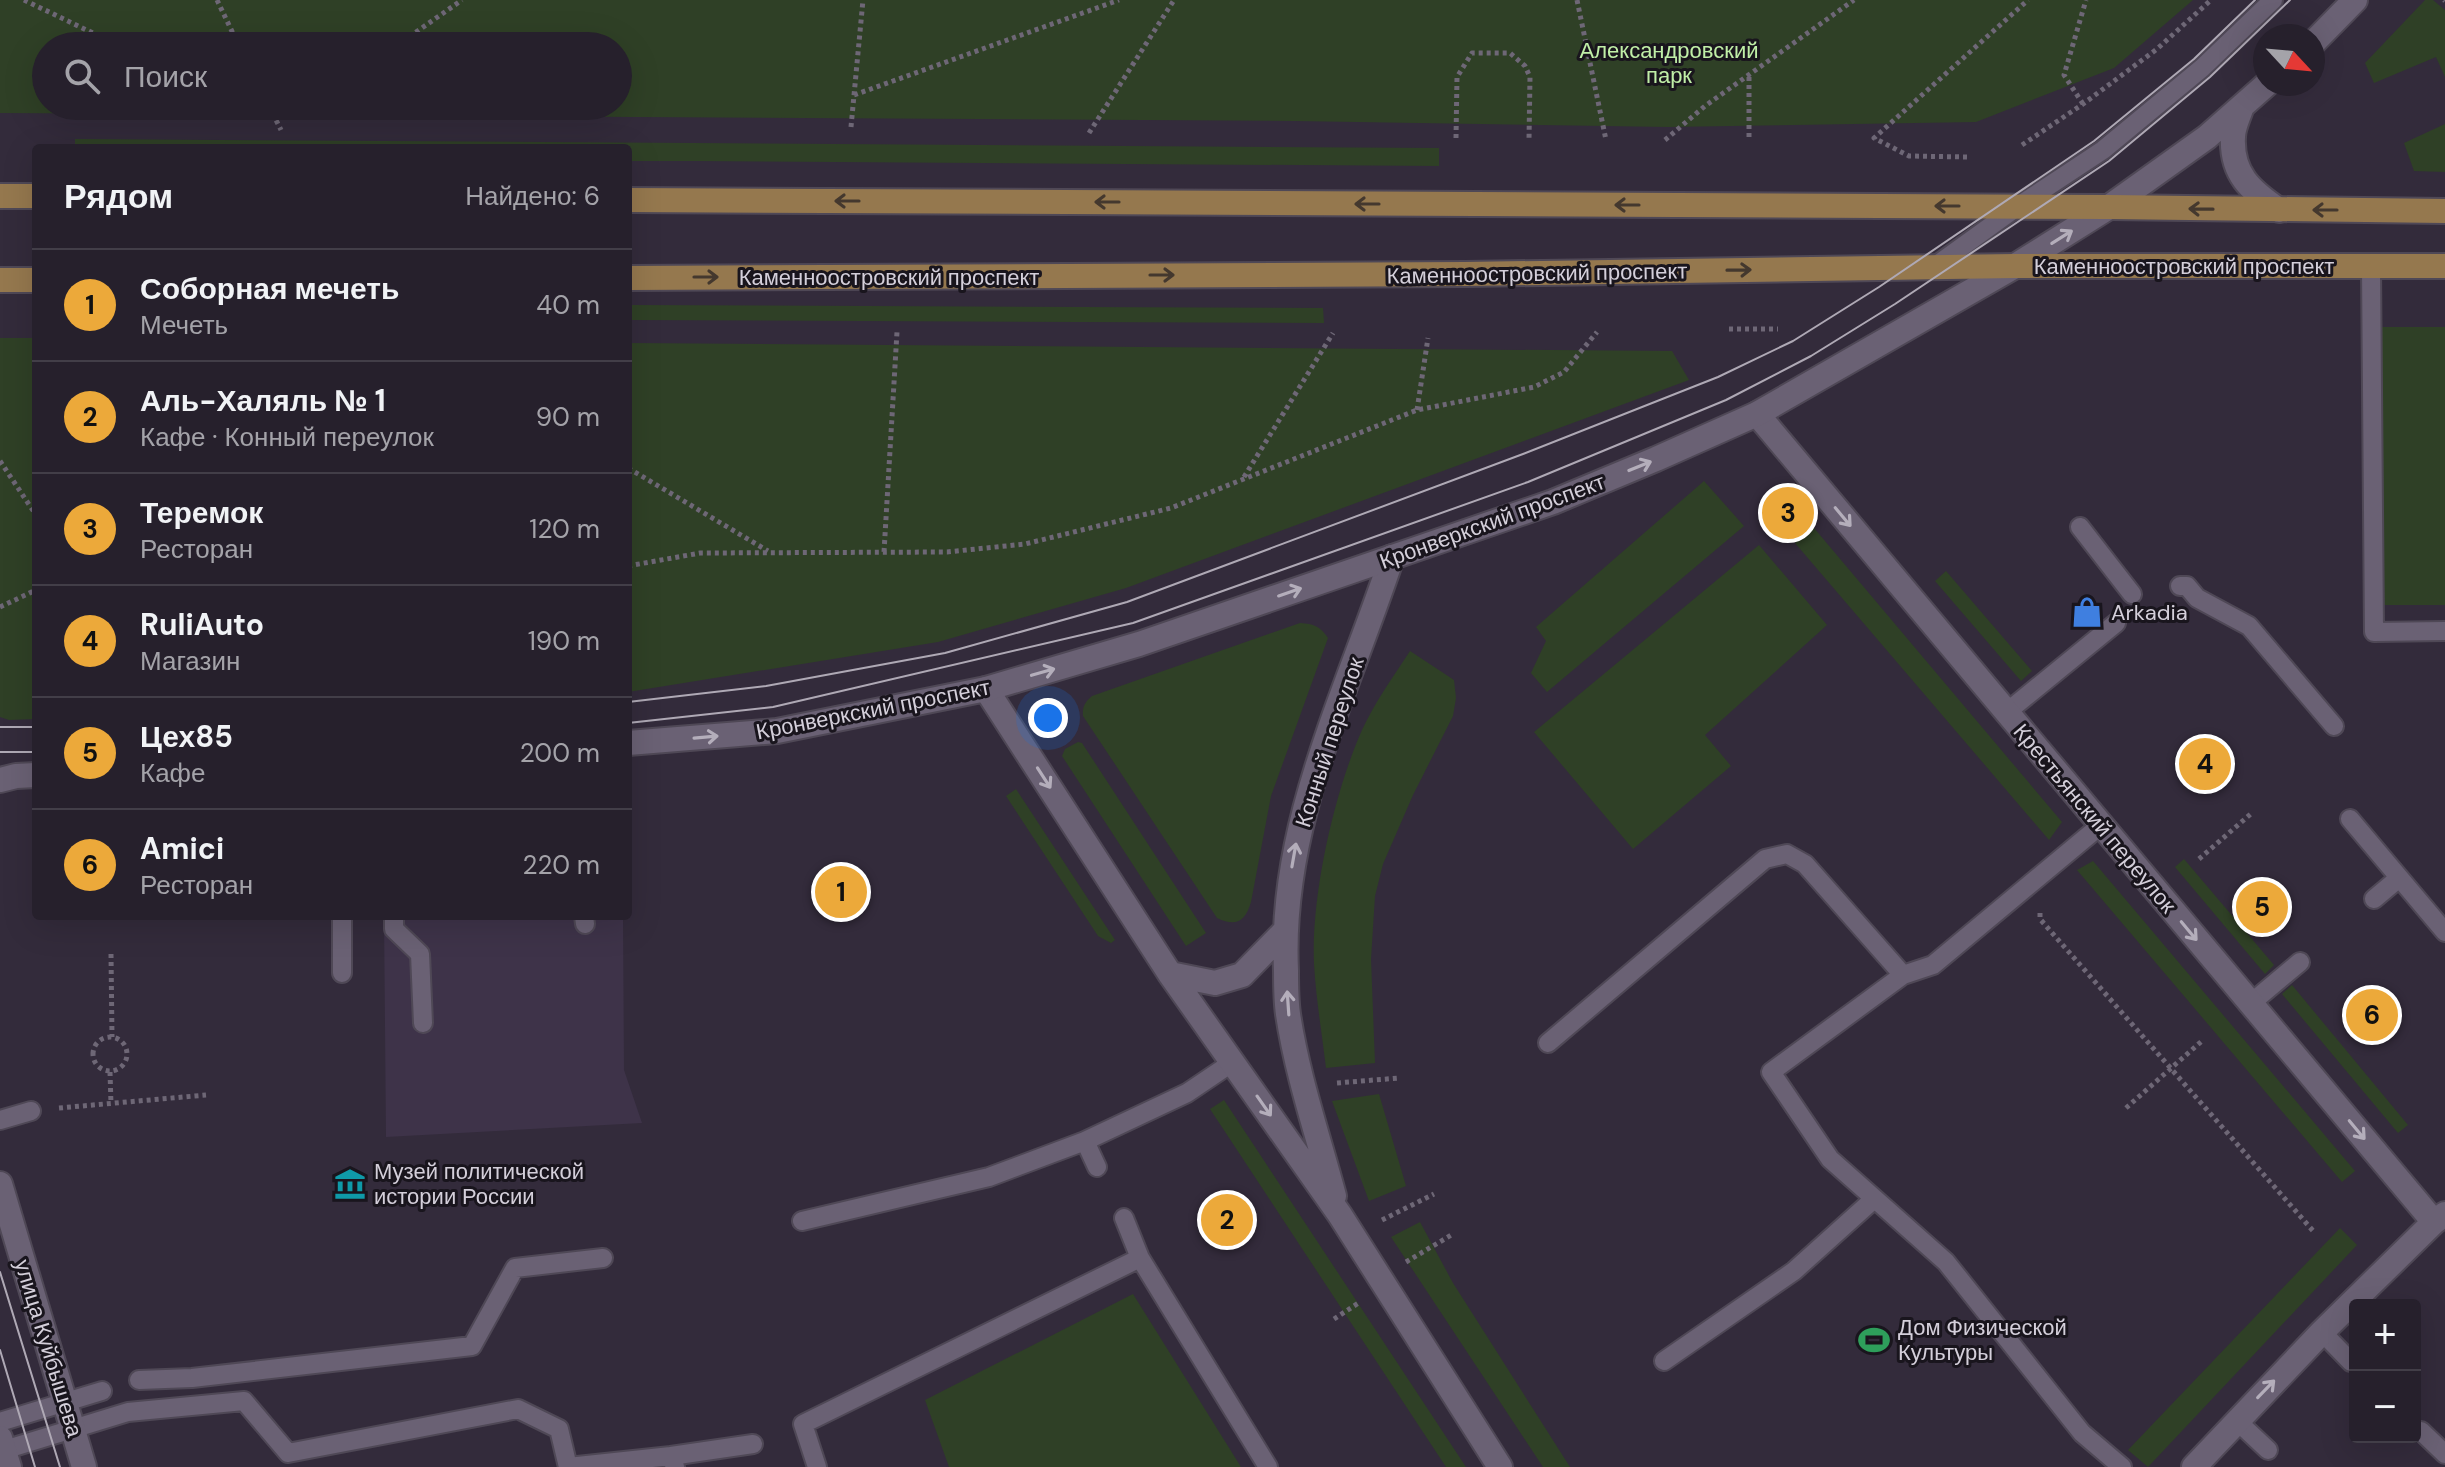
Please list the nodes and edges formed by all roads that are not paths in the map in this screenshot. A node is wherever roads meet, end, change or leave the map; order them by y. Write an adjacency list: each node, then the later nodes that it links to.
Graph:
1 (2273, 0): 9 (lane)
2 (2355, 0): 3 (street)
3 (2325, 31)
4 (2253, 96): 5 (street, Кронверкский проспект)
5 (2242, 106): 10 (street, Кронверкский проспект); 11 (street)
6 (0, 196): 7 (main road)
7 (32, 196)
8 (632, 200): 9 (main road, one-way to 8)
9 (2017, 207): 10 (main road); 15 (lane)
10 (2109, 207): 11 (main road, one-way to 10); 13 (street, Кронверкский проспект, one-way to 10)
11 (2279, 210): 12 (main road, one-way to 11)
12 (2445, 211)
13 (2015, 266): 15 (main road, Каменноостровский проспект); 16 (main road, Каменноостровский проспект); 20 (street, Кронверкский проспект)
14 (2445, 266): 16 (main road, Каменноостровский проспект)
15 (1934, 267): 17 (main road, Каменноостровский проспект, one-way to 15)
16 (2371, 267): 26 (lane)
17 (632, 278)
18 (0, 280): 19 (main road)
19 (32, 280)
20 (1757, 414): 22 (street, Кронверкский проспект, one-way to 20); 28 (street, Крестьянский переулок, one-way to 28)
21 (2080, 527): 24 (lane)
22 (1392, 557): 27 (street, Кронверкский проспект, one-way to 22); 39 (street, Конный переулок, one-way to 22)
23 (2180, 586): 29 (lane)
24 (2132, 594)
25 (2116, 623): 28 (lane)
26 (2445, 631)
27 (986, 689): 30 (street, Кронверкский проспект, one-way to 27); 43 (street, Конный переулок, one-way to 43)
28 (2007, 712): 34 (street, Крестьянский переулок)
29 (2334, 726)
30 (632, 743)
31 (32, 775): 32 (street)
32 (0, 780)
33 (2350, 819): 35 (lane)
34 (2101, 825): 44 (lane); 45 (street, Крестьянский переулок, one-way to 45)
35 (2399, 878): 36 (lane); 40 (lane)
36 (2374, 899)
37 (342, 920): 42 (lane)
38 (394, 920): 46 (lane)
39 (1284, 932): 43 (street); 57 (street, Конный переулок, one-way to 39)
40 (2445, 932)
41 (2300, 962): 45 (lane)
42 (342, 973)
43 (1170, 974): 48 (street, Конный переулок)
44 (1903, 975): 47 (lane); 54 (lane)
45 (2250, 1004): 58 (street, Крестьянский переулок, one-way to 58)
46 (423, 1023)
47 (1548, 1043)
48 (1233, 1062): 51 (lane); 57 (street, Конный переулок, one-way to 57)
49 (31, 1111): 50 (lane)
50 (0, 1120)
51 (1085, 1141): 52 (lane); 56 (lane)
52 (1097, 1167)
53 (0, 1184): 59 (street, улица Куйбышева)
54 (1874, 1199): 64 (lane); 82 (lane)
55 (1124, 1218): 61 (lane)
56 (802, 1221)
57 (1346, 1224): 81 (street, Конный переулок)
58 (2441, 1224): 62 (street)
59 (7, 1233): 67 (street, улица Куйбышева)
60 (603, 1258): 65 (lane)
61 (1140, 1258): 79 (lane); 80 (lane)
62 (2322, 1332): 63 (lane); 68 (street, one-way to 62)
63 (2349, 1360)
64 (1664, 1361)
65 (139, 1380)
66 (102, 1391): 67 (lane)
67 (65, 1403): 69 (lane); 70 (street, улица Куйбышева)
68 (2236, 1420): 73 (lane); 83 (street)
69 (0, 1422)
70 (73, 1429): 74 (lane); 77 (street, улица Куйбышева); 78 (lane)
71 (2421, 1431): 75 (lane)
72 (753, 1444): 76 (lane)
73 (2268, 1450)
74 (4, 1452)
75 (2445, 1454)
76 (673, 1461): 78 (lane)
77 (84, 1467)
78 (568, 1467)
79 (817, 1467)
80 (1268, 1467)
81 (1500, 1467)
82 (2122, 1467)
83 (2194, 1467)

